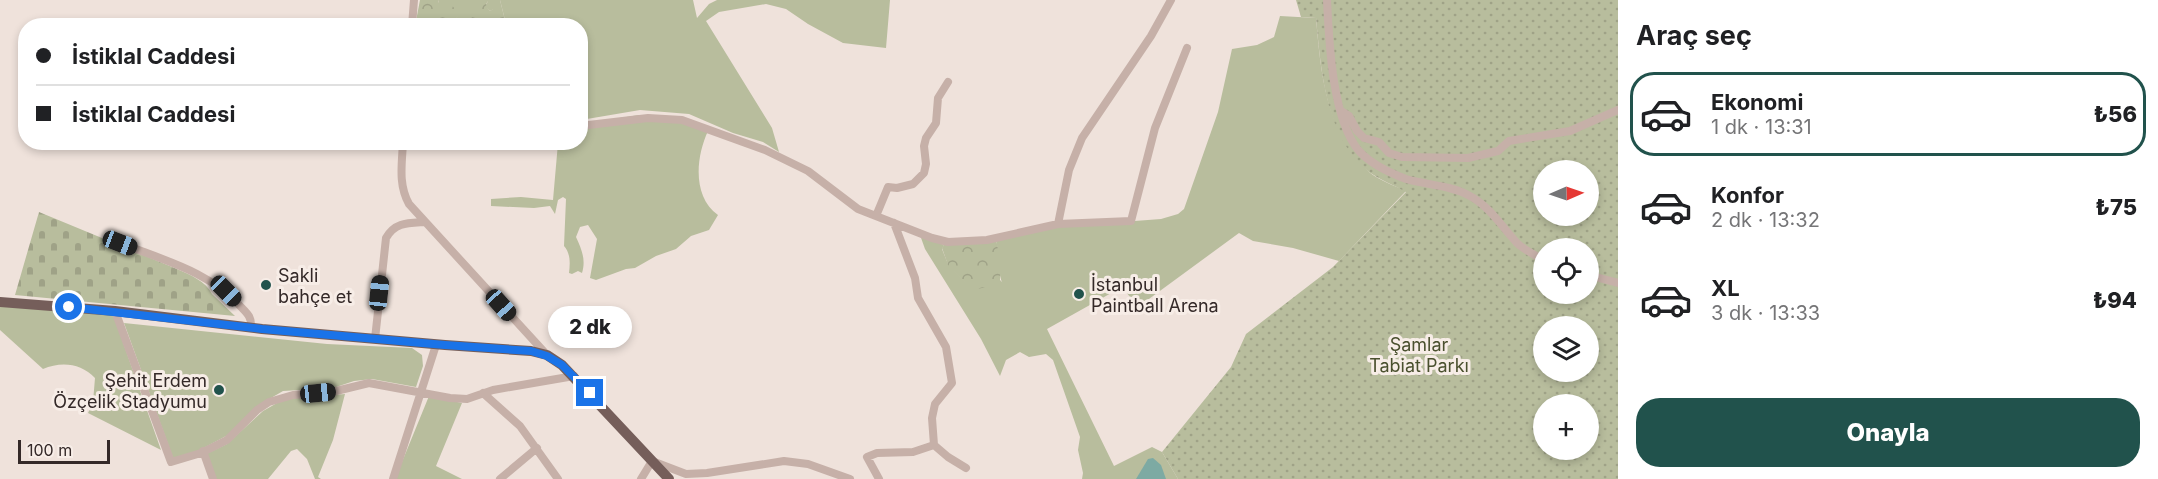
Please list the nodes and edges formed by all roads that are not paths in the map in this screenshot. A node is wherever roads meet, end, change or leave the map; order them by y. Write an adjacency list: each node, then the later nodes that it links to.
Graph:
1 (414, 0): 4 (street)
2 (1171, 0): 14 (street)
3 (1327, 0): 7 (street)
4 (413, 18)
5 (1187, 48): 14 (street)
6 (948, 82): 11 (street)
7 (1340, 110): 8 (street); 16 (street)
8 (1618, 110)
9 (588, 125): 11 (street)
10 (403, 150): 12 (street)
11 (876, 216): 13 (street)
12 (425, 222): 22 (street); 24 (street)
13 (894, 223): 14 (street); 28 (street)
14 (1058, 224)
15 (120, 243): 21 (street)
16 (1533, 253)
17 (1599, 279): 18 (street)
18 (1618, 283)
19 (0, 302): 20 (main road)
20 (115, 311): 21 (main road); 30 (street)
21 (251, 328): 22 (main road)
22 (375, 339): 23 (main road)
23 (436, 345): 24 (main road); 26 (street)
24 (547, 356): 25 (main road)
25 (574, 376): 27 (street); 31 (main road)
26 (419, 392): 27 (street); 30 (street); 35 (street)
27 (483, 393): 29 (street)
28 (934, 445): 32 (street); 41 (street)
29 (537, 448): 36 (street); 37 (street)
30 (203, 451): 34 (street)
31 (652, 461): 33 (street); 38 (street); 39 (main road)
32 (966, 468)
33 (684, 476): 40 (street)
34 (213, 479)
35 (393, 479)
36 (500, 479)
37 (558, 479)
38 (641, 479)
39 (669, 479)
40 (850, 479)
41 (879, 479)

